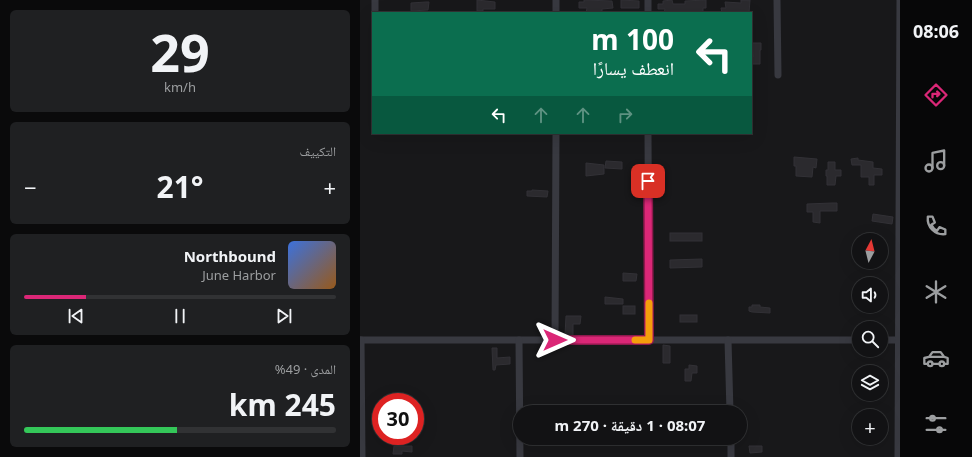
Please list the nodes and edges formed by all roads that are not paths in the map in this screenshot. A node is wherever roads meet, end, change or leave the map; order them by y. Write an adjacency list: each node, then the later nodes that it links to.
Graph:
1 (375, 0): 6 (street)
2 (556, 0): 7 (street)
3 (648, 0): 8 (street)
4 (777, 0): 9 (street)
5 (900, 0): 19 (street)
6 (376, 12)
7 (556, 12)
8 (648, 12)
9 (778, 75)
10 (556, 134): 14 (street)
11 (648, 134): 15 (street)
12 (361, 340): 13 (street); 22 (street)
13 (519, 340): 14 (street); 23 (street)
14 (555, 340): 15 (street)
15 (649, 340): 16 (street)
16 (728, 340): 17 (street); 20 (street)
17 (852, 340)
18 (888, 340): 19 (street)
19 (899, 340): 25 (street)
20 (730, 405)
21 (731, 445): 24 (street)
22 (362, 457)
23 (520, 457)
24 (731, 457)
25 (898, 457)

